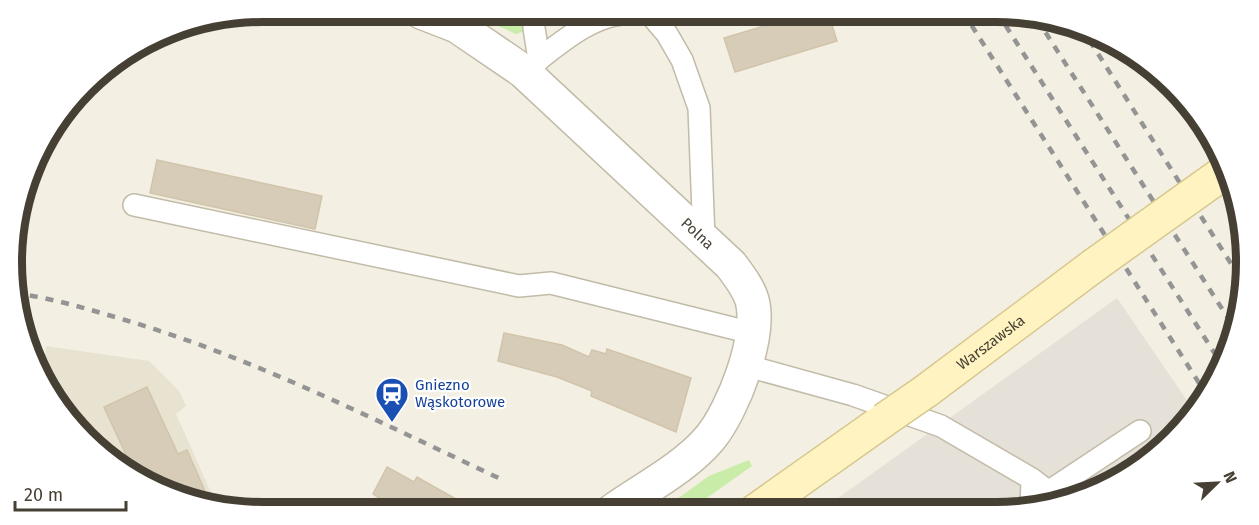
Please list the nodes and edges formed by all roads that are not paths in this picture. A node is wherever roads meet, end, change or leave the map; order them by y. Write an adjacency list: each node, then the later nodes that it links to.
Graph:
1 (447, 22): 5 (street, Polna)
2 (598, 22): 5 (lane)
3 (657, 22): 8 (lane)
4 (534, 28): 5 (lane)
5 (531, 65): 8 (street, Polna)
6 (1220, 175): 14 (street, Warszawska, bridge)
7 (134, 205): 9 (lane)
8 (704, 239): 9 (street, Polna)
9 (752, 333): 10 (street, Polna)
10 (744, 365): 12 (lane); 13 (street, Polna)
11 (1140, 431): 12 (lane)
12 (1047, 491)
13 (625, 502)
14 (768, 502)

